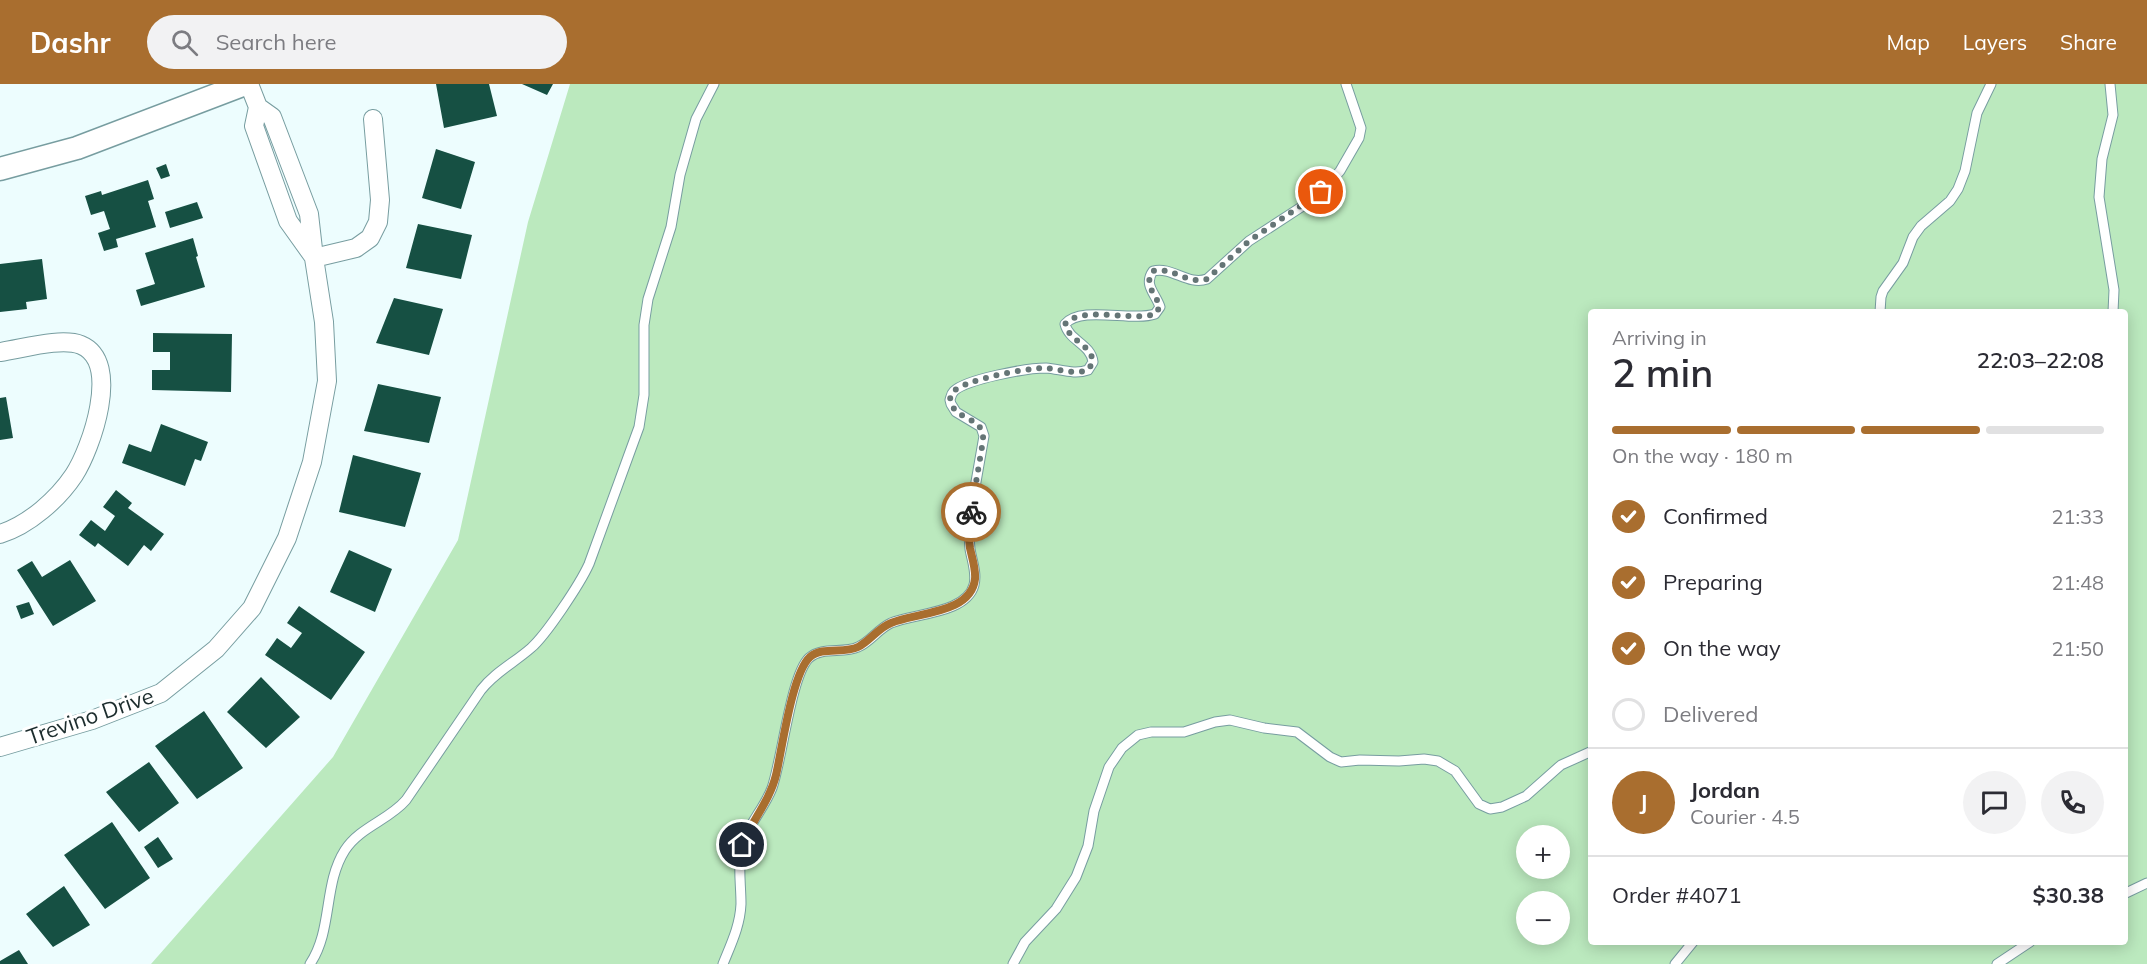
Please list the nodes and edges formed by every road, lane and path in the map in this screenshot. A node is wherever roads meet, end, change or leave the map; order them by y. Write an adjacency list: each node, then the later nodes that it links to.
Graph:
1 (247, 84): 7 (street); 8 (street, Trevino Drive)
2 (714, 84): 19 (lane)
3 (1346, 84): 20 (lane)
4 (1991, 84): 9 (lane)
5 (2110, 84): 10 (lane)
6 (373, 119): 8 (street)
7 (0, 169)
8 (314, 258): 13 (street, Trevino Drive)
9 (1880, 309)
10 (2113, 309)
11 (0, 352): 12 (street)
12 (0, 534)
13 (0, 747)
14 (1588, 753): 21 (lane)
15 (2147, 883): 16 (lane)
16 (2128, 892)
17 (1691, 945): 22 (lane)
18 (2026, 945): 23 (lane)
19 (310, 964)
20 (723, 964)
21 (1013, 964)
22 (1675, 964)
23 (1997, 964)

